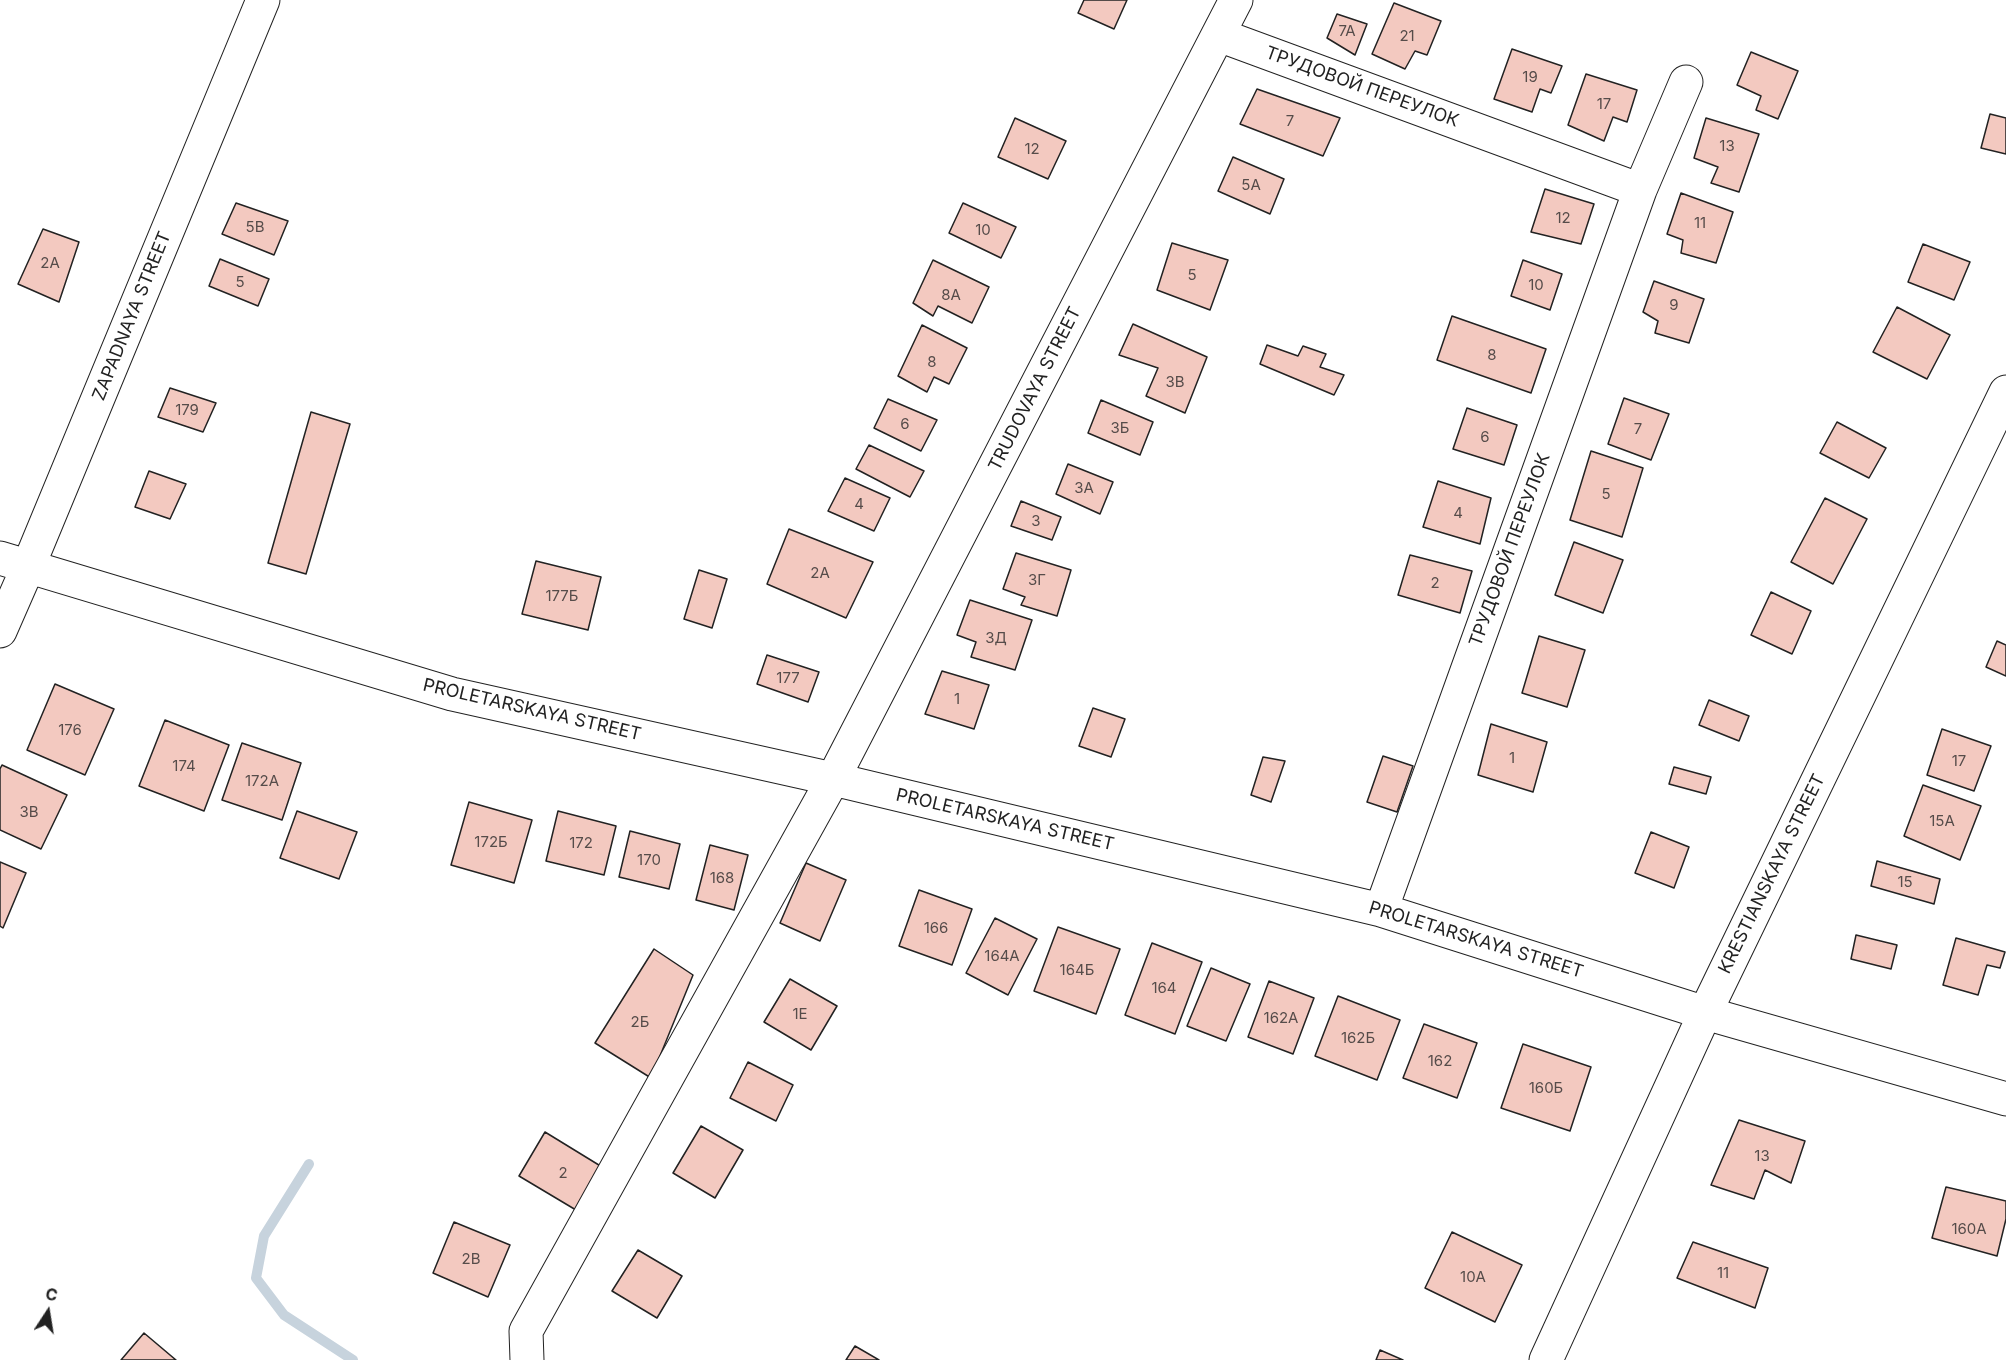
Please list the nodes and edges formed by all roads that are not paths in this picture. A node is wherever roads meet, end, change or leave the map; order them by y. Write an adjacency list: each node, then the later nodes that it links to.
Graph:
1 (263, 0): 7 (street, ZAPADNAYA STREET)
2 (1236, 0): 3 (street, TRUDOVAYA STREET)
3 (1219, 35): 5 (street, ТРУДОВОЙ ПЕРЕУЛОК); 9 (street, TRUDOVAYA STREET)
4 (1686, 82): 5 (street, ТРУДОВОЙ ПЕРЕУЛОК)
5 (1640, 190): 10 (street, ТРУДОВОЙ ПЕРЕУЛОК)
6 (2006, 392): 11 (street, KRESTIANSKAYA STREET)
7 (14, 562): 8 (street, ZAPADNAYA STREET); 9 (street, PROLETARSKAYA STREET)
8 (0, 631)
9 (832, 778): 10 (street, PROLETARSKAYA STREET); 13 (street, TRUDOVAYA STREET)
10 (1381, 910): 11 (street, PROLETARSKAYA STREET)
11 (1705, 1012): 12 (street, PROLETARSKAYA STREET); 14 (street, KRESTIANSKAYA STREET)
12 (2006, 1099)
13 (527, 1360)
14 (1546, 1360)

